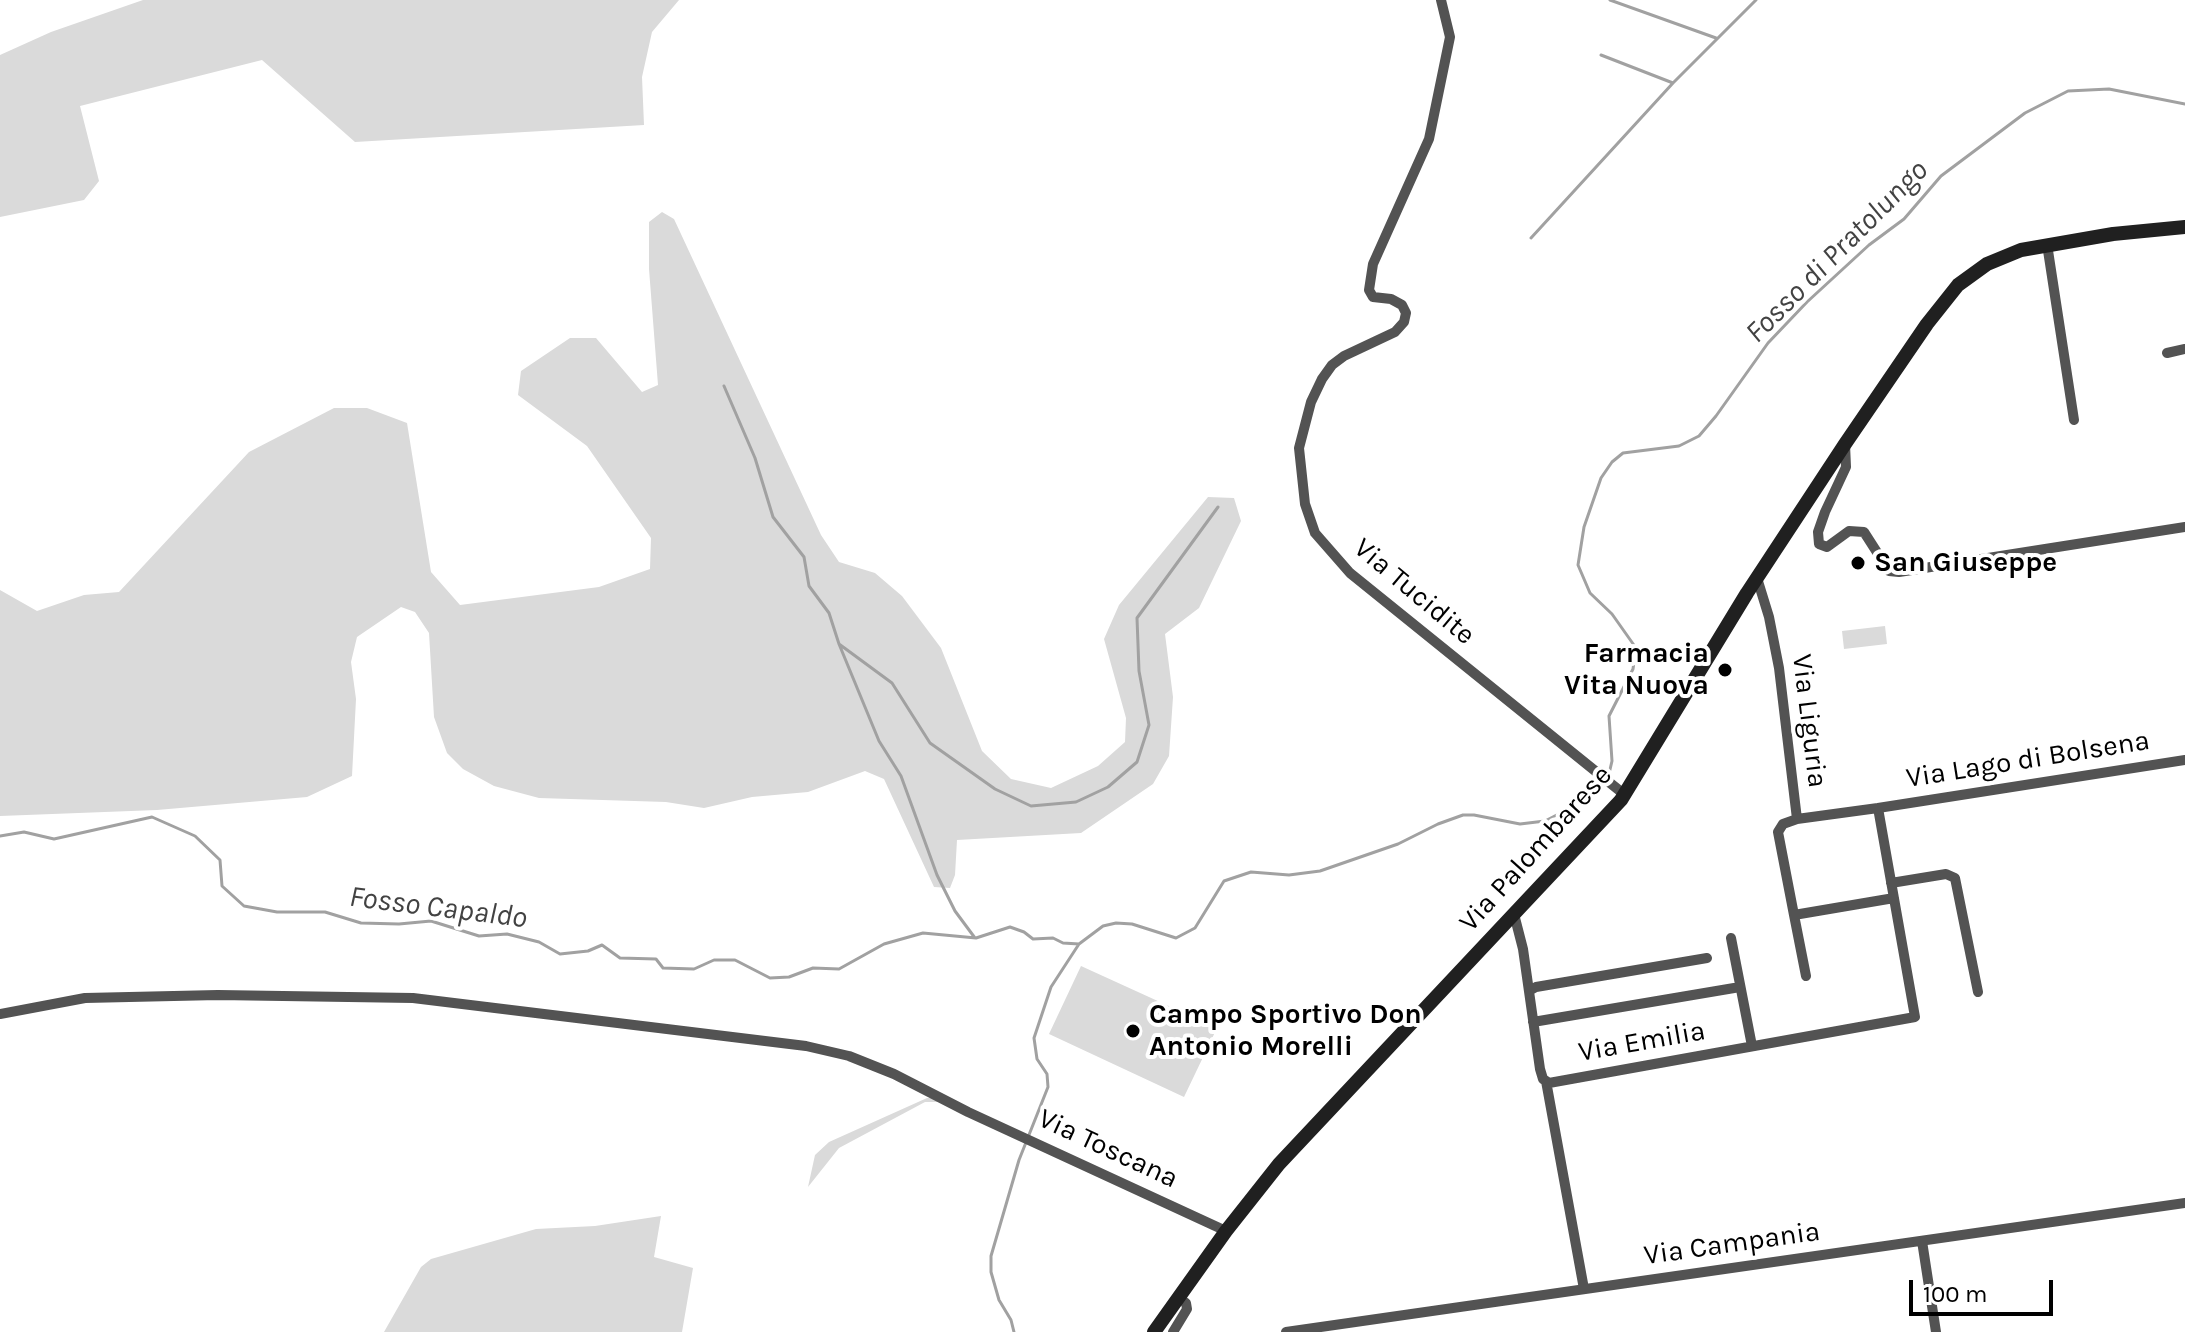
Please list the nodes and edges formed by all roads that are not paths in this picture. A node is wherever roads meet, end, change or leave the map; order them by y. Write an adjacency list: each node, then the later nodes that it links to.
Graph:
1 (1441, 0): 11 (street, Via Tucidite)
2 (2185, 227): 3 (main road, Via Palombarese)
3 (2047, 244): 6 (street); 7 (main road, Via Palombarese)
4 (2185, 349): 5 (street)
5 (2167, 353)
6 (2074, 420)
7 (1845, 444): 8 (street); 9 (main road, Via Palombarese)
8 (2185, 527)
9 (1757, 578): 11 (main road, Via Palombarese); 13 (street, Via Liguria)
10 (2185, 760): 12 (street, Via Lago di Bolsena)
11 (1619, 791): 16 (main road, Via Palombarese)
12 (1878, 808): 13 (street, Via Liguria); 14 (street)
13 (1797, 819): 17 (street)
14 (1891, 883): 15 (street); 23 (street)
15 (1894, 898): 17 (street); 26 (street, Via Emilia)
16 (1514, 914): 22 (street, Via Emilia); 29 (main road, Via Palombarese)
17 (1794, 915): 20 (street)
18 (1731, 938): 21 (street)
19 (1707, 958): 22 (street)
20 (1806, 976)
21 (1740, 987): 25 (street); 26 (street)
22 (1529, 991): 25 (street, Via Emilia)
23 (1978, 992)
24 (0, 1014): 29 (street, Via Toscana)
25 (1533, 1022): 27 (street, Via Emilia)
26 (1752, 1046): 27 (street, Via Emilia)
27 (1546, 1081): 31 (street)
28 (2185, 1203): 30 (street, Via Campania)
29 (1226, 1231): 32 (main road, Via Palombarese)
30 (1922, 1241): 31 (street, Via Campania); 36 (street)
31 (1584, 1289): 35 (street, Via Campania)
32 (1179, 1298): 33 (main road, Via Palombarese); 34 (street)
33 (1154, 1332)
34 (1173, 1332)
35 (1286, 1332)
36 (1936, 1332)

